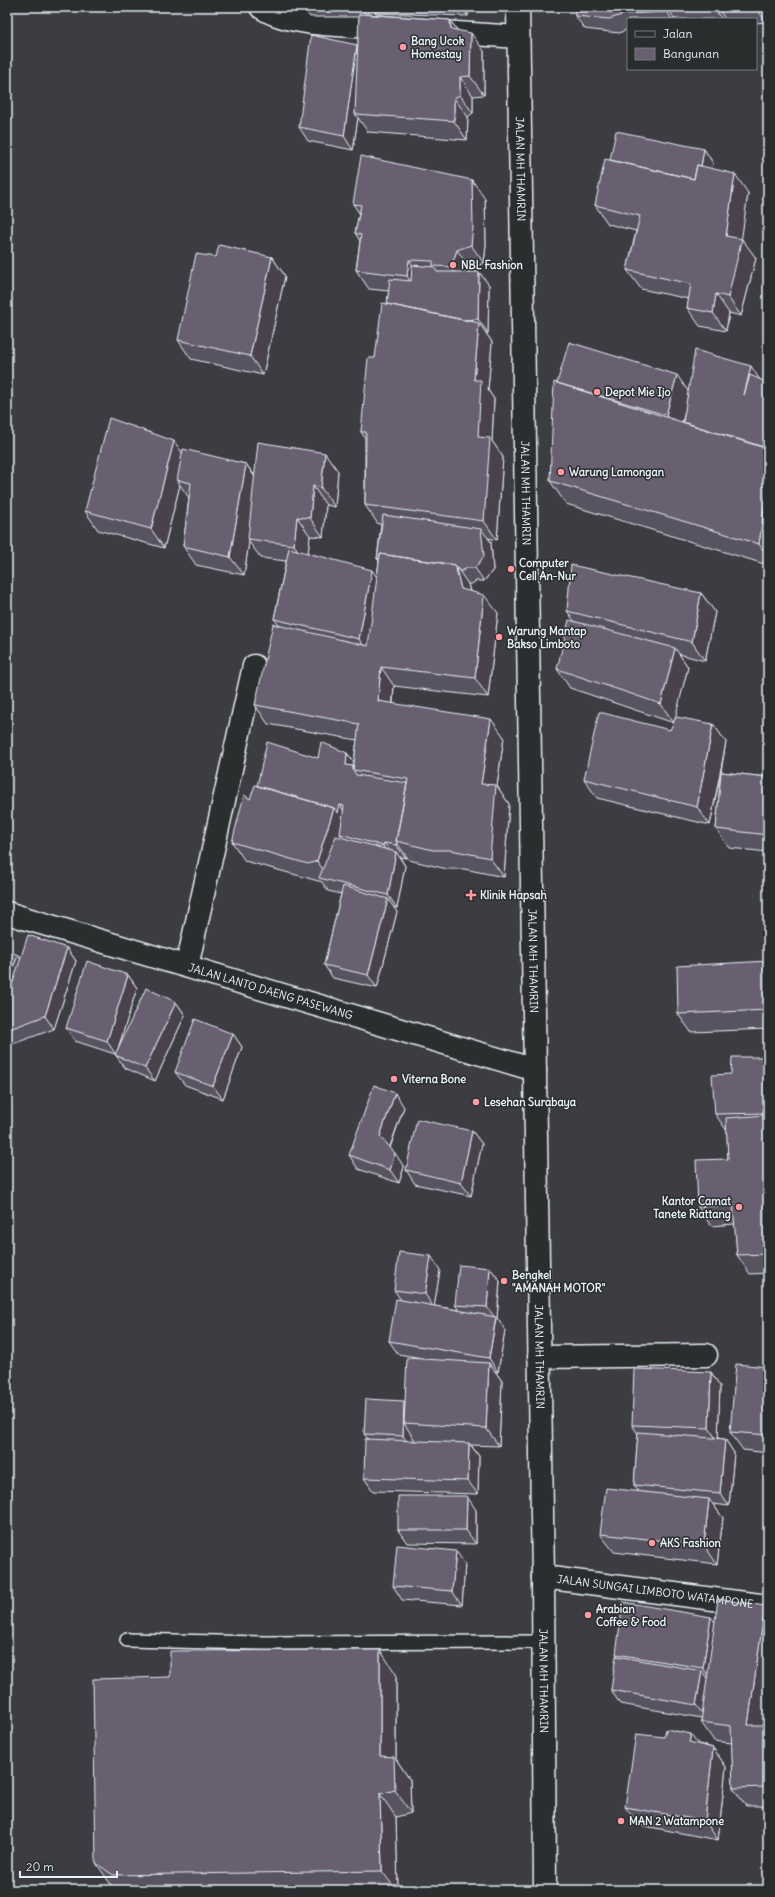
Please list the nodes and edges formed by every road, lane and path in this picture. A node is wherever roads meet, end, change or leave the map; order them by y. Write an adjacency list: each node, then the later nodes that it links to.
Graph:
1 (261, 7): 3 (main road)
2 (518, 7): 3 (main road, JALAN MH THAMRIN)
3 (518, 37): 7 (main road, JALAN MH THAMRIN)
4 (254, 666): 6 (main road)
5 (7, 913): 6 (main road, JALAN LANTO DAENG PASEWANG)
6 (187, 966): 7 (main road, JALAN LANTO DAENG PASEWANG)
7 (535, 1070): 9 (main road, JALAN MH THAMRIN)
8 (706, 1355): 9 (main road)
9 (539, 1357): 10 (main road, JALAN MH THAMRIN)
10 (542, 1577): 11 (main road, JALAN SUNGAI LIMBOTO WATAMPONE); 13 (main road, JALAN MH THAMRIN)
11 (768, 1606)
12 (127, 1640): 13 (lane)
13 (542, 1642): 14 (main road, JALAN MH THAMRIN)
14 (545, 1890)

